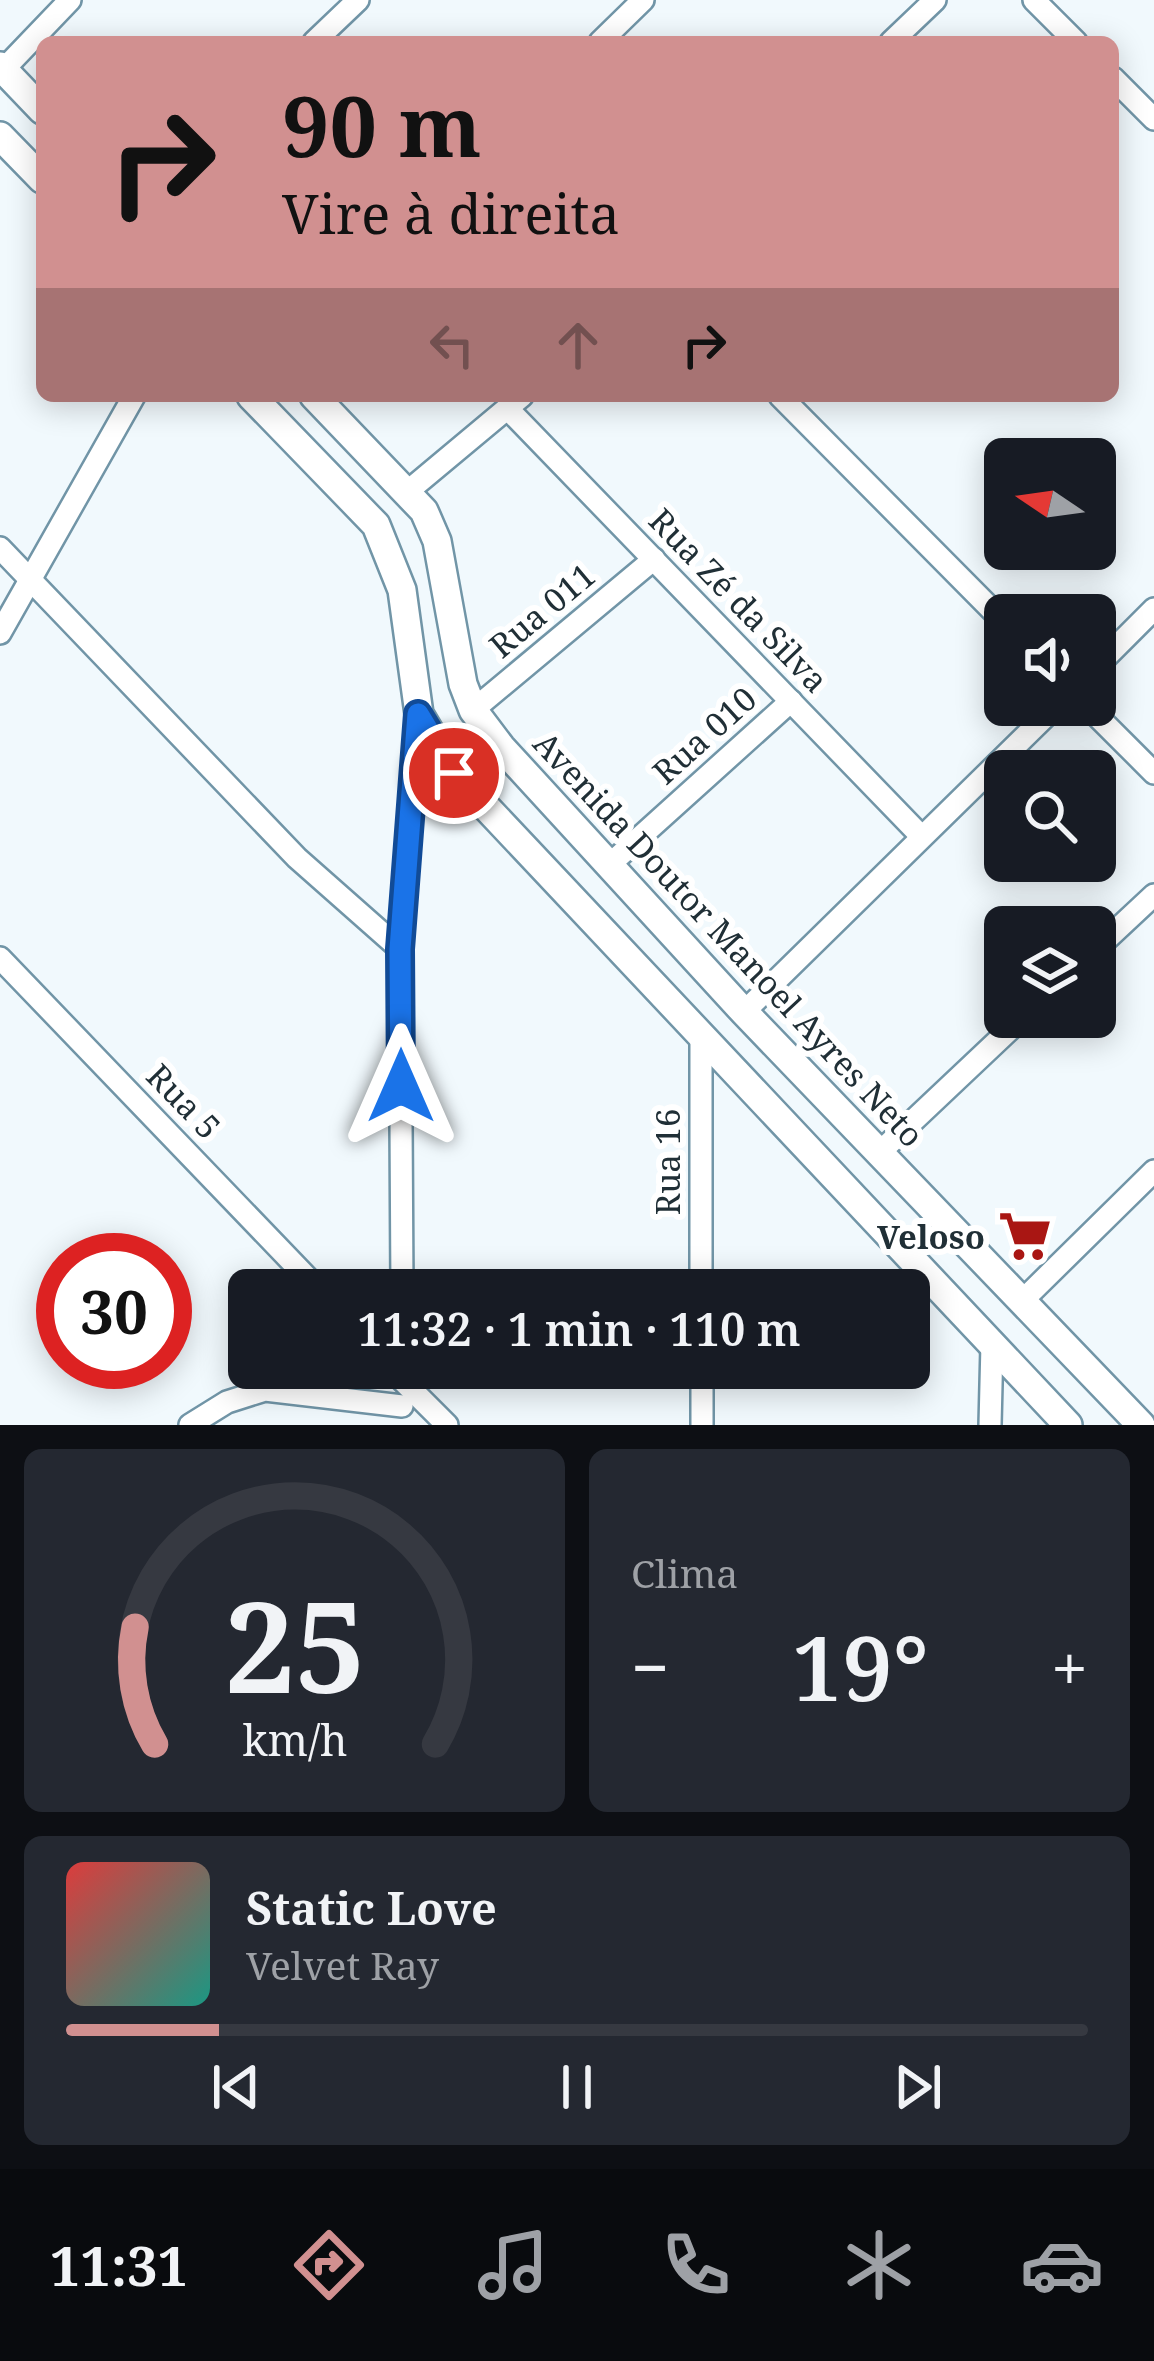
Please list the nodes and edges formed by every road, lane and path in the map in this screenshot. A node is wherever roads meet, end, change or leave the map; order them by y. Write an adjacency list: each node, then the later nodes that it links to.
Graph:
1 (70, 0): 10 (street)
2 (358, 0): 6 (street)
3 (643, 0): 7 (street)
4 (935, 0): 8 (street)
5 (1034, 0): 9 (street)
6 (320, 36)
7 (606, 36)
8 (897, 36)
9 (1070, 36)
10 (2, 68): 12 (street)
11 (1119, 85): 13 (street)
12 (36, 104)
13 (1154, 119)
14 (0, 136): 15 (street)
15 (36, 173)
16 (131, 402): 24 (street)
17 (257, 402): 31 (street)
18 (320, 402): 21 (street, Avenida Doutor Manoel Ayres Neto)
19 (786, 402): 25 (street)
20 (515, 403): 21 (street); 23 (street, Rua Zé da Silva)
21 (407, 492): 30 (street, Avenida Doutor Manoel Ayres Neto)
22 (0, 548): 24 (street)
23 (654, 560): 29 (street, Rua Zé da Silva); 30 (street, Rua 011)
24 (30, 575): 27 (street); 41 (street)
25 (984, 602)
26 (1154, 609): 28 (street)
27 (0, 633)
28 (1116, 647)
29 (791, 701): 37 (street, Rua Zé da Silva); 38 (street, Rua 010)
30 (473, 710): 35 (street, Avenida Doutor Manoel Ayres Neto)
31 (418, 714): 36 (street); 41 (street)
32 (1035, 726): 37 (street)
33 (1107, 726): 34 (street)
34 (1154, 773)
35 (529, 780): 36 (street); 38 (street, Avenida Doutor Manoel Ayres Neto)
36 (495, 817): 44 (street)
37 (921, 836): 43 (street)
38 (608, 866): 43 (street, Avenida Doutor Manoel Ayres Neto)
39 (1154, 895): 40 (street)
40 (1116, 930)
41 (400, 949): 49 (street)
42 (0, 958): 48 (street, Rua 5)
43 (744, 1012): 46 (street, Avenida Doutor Manoel Ayres Neto)
44 (701, 1034): 50 (street, Rua 16); 52 (street)
45 (1001, 1038): 46 (street)
46 (879, 1153): 51 (street, Avenida Doutor Manoel Ayres Neto)
47 (1154, 1171): 51 (street)
48 (299, 1269)
49 (402, 1269)
50 (701, 1269)
51 (1024, 1299): 61 (street, Avenida Doutor Manoel Ayres Neto)
52 (992, 1344): 59 (street); 60 (street)
53 (414, 1389): 57 (street)
54 (702, 1389): 58 (street)
55 (402, 1416): 56 (street)
56 (190, 1425)
57 (447, 1425)
58 (702, 1425)
59 (990, 1425)
60 (1068, 1425)
61 (1141, 1425)

